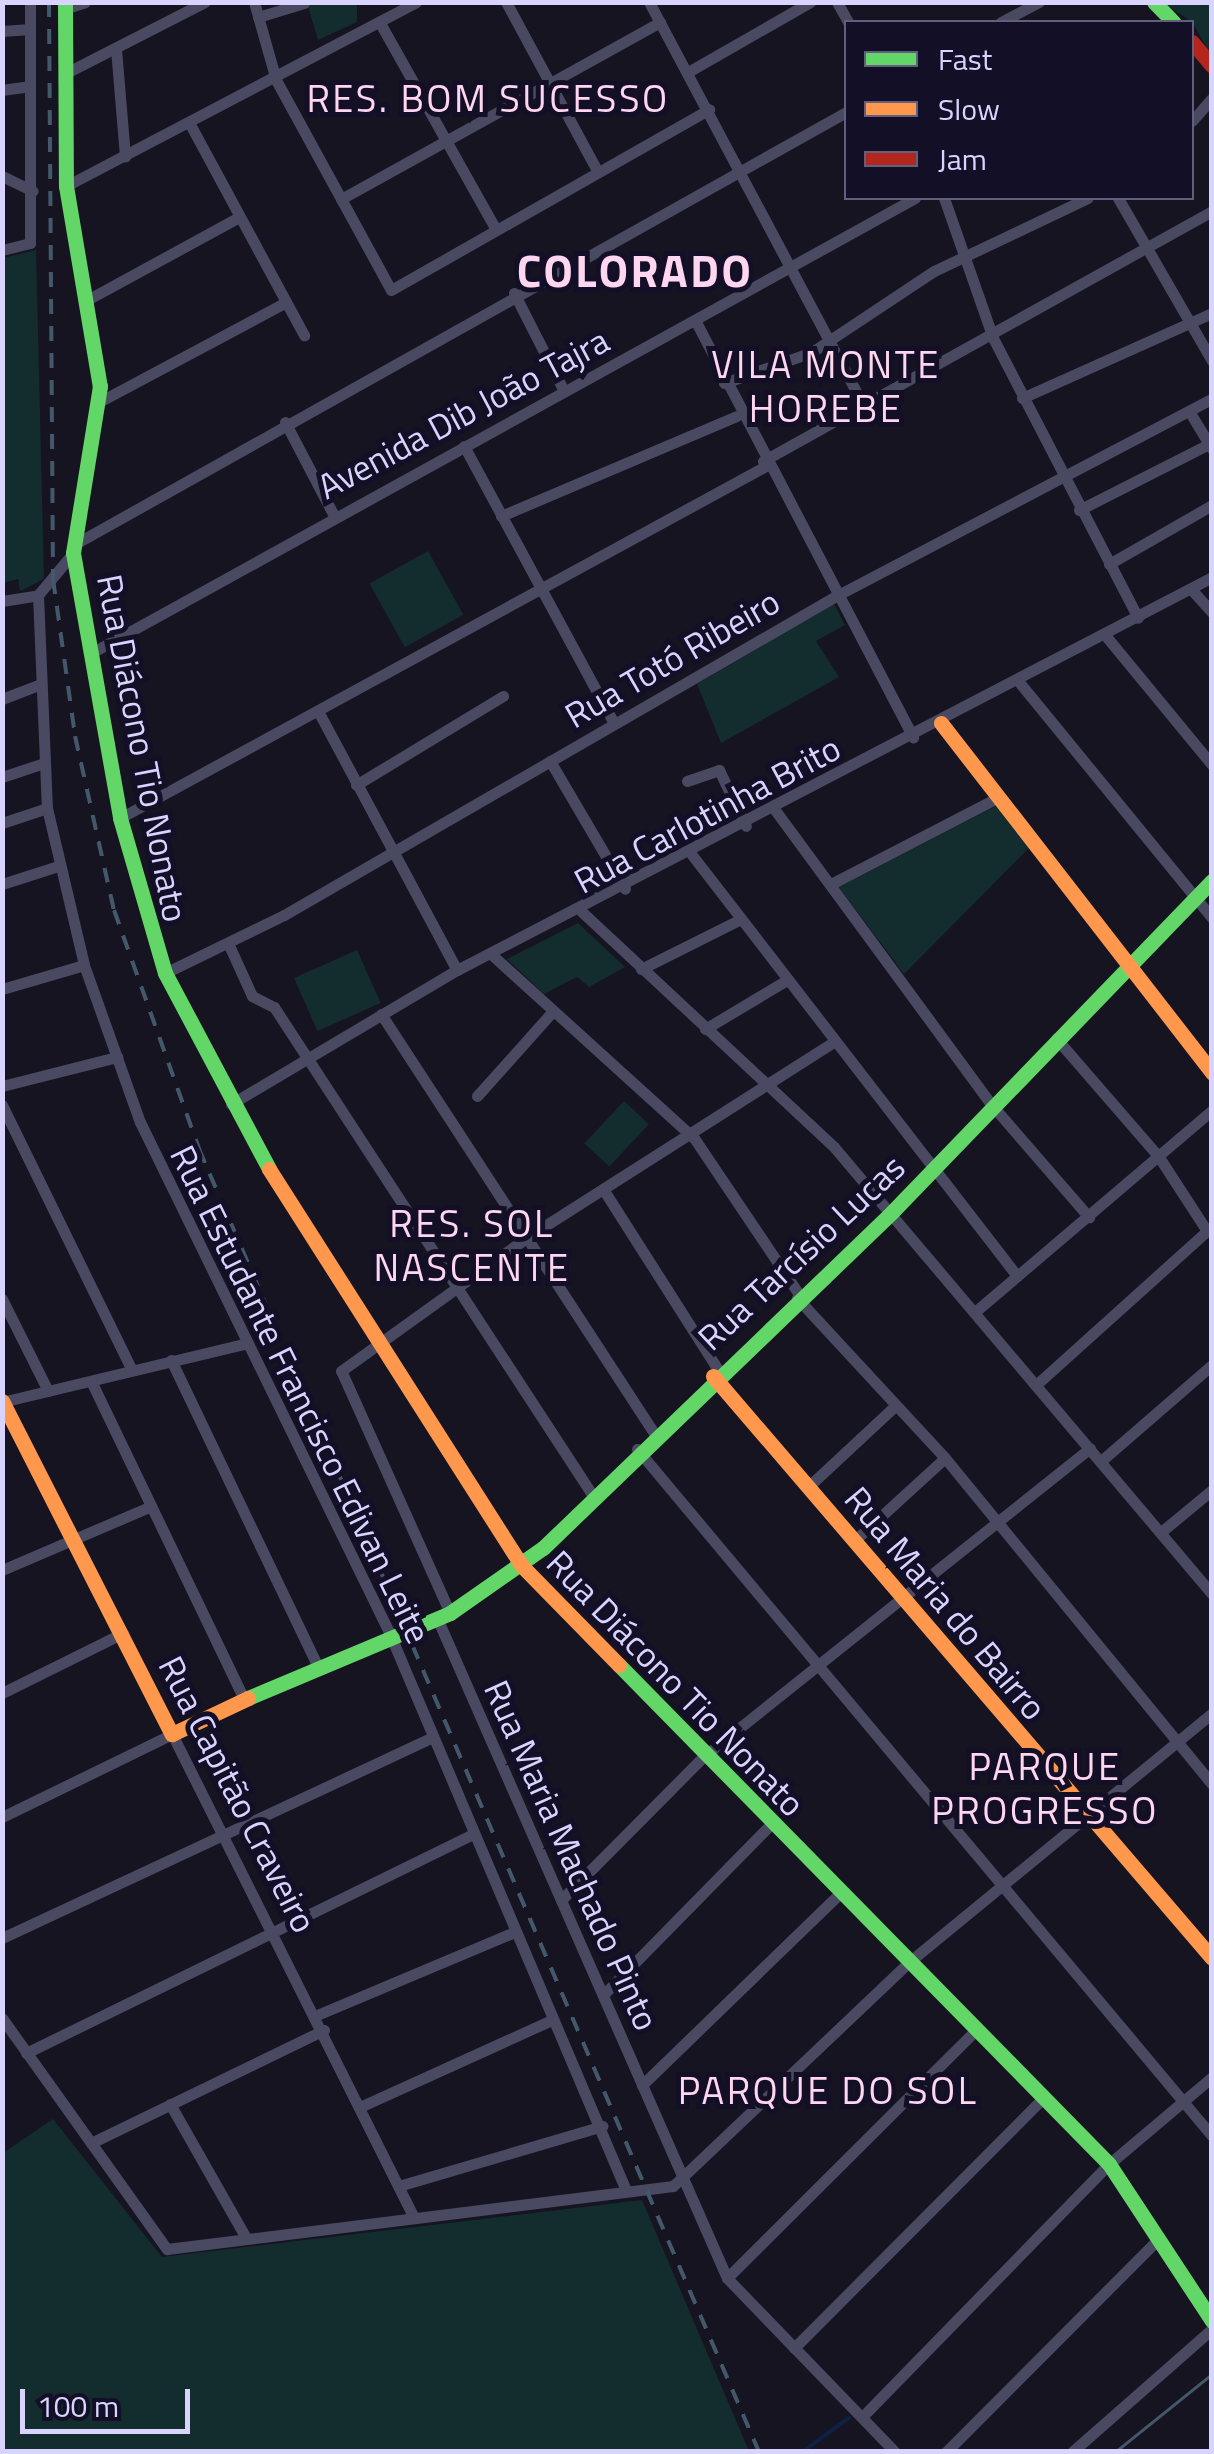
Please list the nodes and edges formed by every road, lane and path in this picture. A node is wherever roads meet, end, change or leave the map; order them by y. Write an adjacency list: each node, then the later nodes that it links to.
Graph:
1 (30, 2): 16 (street)
2 (85, 2): 11 (street)
3 (205, 2): 19 (street)
4 (254, 2): 12 (street)
5 (416, 2): 15 (street)
6 (506, 2): 24 (street)
7 (649, 2): 14 (street)
8 (810, 2): 21 (street)
9 (1039, 2): 13 (street)
10 (304, 3): 12 (street)
11 (64, 6): 22 (street, Rua Diácono Tio Nonato)
12 (258, 17): 23 (street)
13 (1005, 20)
14 (660, 22): 21 (street); 24 (street)
15 (380, 23): 23 (street); 32 (street)
16 (30, 28): 17 (street); 25 (street)
17 (2, 31)
18 (1194, 46): 20 (street)
19 (116, 50): 22 (street); 33 (street)
20 (1212, 66)
21 (688, 72): 28 (street)
22 (64, 74): 37 (street, Rua Diácono Tio Nonato)
23 (276, 80): 31 (street); 39 (street)
24 (550, 83): 32 (street); 35 (street)
25 (29, 86): 26 (street); 38 (street)
26 (2, 90)
27 (1212, 98): 30 (street)
28 (709, 110): 34 (street); 35 (street)
29 (844, 113): 34 (street)
30 (1194, 119)
31 (191, 126): 33 (street); 45 (street)
32 (446, 141): 39 (street); 46 (street)
33 (125, 158): 37 (street)
34 (744, 170): 50 (street); 51 (street)
35 (598, 172): 46 (street)
36 (2, 176): 38 (street)
37 (66, 186): 52 (street, Rua Diácono Tio Nonato)
38 (33, 191): 47 (street)
39 (341, 199): 46 (street)
40 (912, 200): 50 (street, Avenida Dib João Tajra)
41 (945, 200): 49 (street)
42 (1084, 200): 49 (street)
43 (1119, 200): 48 (street)
44 (1212, 210): 48 (street)
45 (239, 217): 52 (street); 53 (street)
46 (496, 230)
47 (2, 250)
48 (1147, 251): 56 (street); 58 (street)
49 (963, 255): 58 (street); 59 (street)
50 (794, 268): 55 (street, Avenida Dib João Tajra); 59 (street)
51 (514, 293): 62 (street); 69 (street)
52 (88, 300): 65 (street, Rua Diácono Tio Nonato)
53 (286, 302): 57 (street); 65 (street)
54 (1212, 313): 56 (street)
55 (695, 320): 61 (street); 62 (street, Avenida Dib João Tajra)
56 (1192, 325): 60 (street); 63 (street)
57 (304, 335)
58 (993, 338): 63 (street); 66 (street)
59 (828, 342): 61 (street); 66 (street)
60 (1212, 361)
61 (724, 382): 68 (street)
62 (564, 391): 70 (street, Avenida Dib João Tajra)
63 (1022, 398): 73 (street)
64 (1212, 399): 67 (street, Rua Totó Ribeiro)
65 (99, 402): 78 (street, Rua Diácono Tio Nonato)
66 (863, 404): 72 (street)
67 (1189, 411): 71 (street); 73 (street, Rua Totó Ribeiro)
68 (737, 416): 72 (street); 77 (street)
69 (284, 422): 76 (street); 78 (street)
70 (464, 446): 76 (street, Avenida Dib João Tajra); 77 (street)
71 (1210, 446): 75 (street)
72 (764, 463): 81 (street); 84 (street)
73 (1061, 478): 75 (street); 84 (street, Rua Totó Ribeiro)
74 (1212, 505): 79 (street)
75 (1080, 510): 79 (street)
76 (333, 514): 89 (street, Avenida Dib João Tajra)
77 (501, 516): 81 (street)
78 (74, 548): 83 (street, Rua Diácono Tio Nonato); 89 (street, Rua Diácono Tio Nonato)
79 (1109, 564): 87 (street)
80 (1212, 577): 82 (street, Rua Carlotinha Brito)
81 (535, 586): 94 (street); 95 (street)
82 (1191, 589): 86 (street); 87 (street, Rua Carlotinha Brito)
83 (38, 595): 85 (street); 91 (street, Rua Estudante Francisco Edivan Leite)
84 (836, 596): 95 (street, Rua Totó Ribeiro); 97 (street)
85 (2, 601)
86 (1212, 612)
87 (1138, 618): 88 (street, Rua Carlotinha Brito)
88 (1104, 635): 90 (street, Rua Carlotinha Brito); 100 (street)
89 (93, 652): 107 (street, Rua Diácono Tio Nonato)
90 (1019, 682): 96 (street, Rua Carlotinha Brito); 117 (street)
91 (41, 684): 93 (street); 99 (street, Rua Estudante Francisco Edivan Leite)
92 (503, 696): 103 (street)
93 (2, 699)
94 (318, 711): 103 (street); 107 (street)
95 (613, 722): 98 (street, Rua Totó Ribeiro)
96 (940, 723): 97 (street, Rua Carlotinha Brito); 104 (street)
97 (913, 737): 106 (street, Rua Carlotinha Brito)
98 (550, 760): 110 (street, Rua Totó Ribeiro); 116 (street)
99 (44, 762): 101 (street); 105 (street, Rua Estudante Francisco Edivan Leite)
100 (1212, 765)
101 (2, 778)
102 (687, 781): 109 (street)
103 (356, 785): 110 (street)
104 (995, 798): 115 (street); 123 (street)
105 (47, 808): 108 (street); 112 (street, Rua Estudante Francisco Edivan Leite)
106 (775, 810): 109 (street, Rua Carlotinha Brito); 115 (street)
107 (120, 818): 127 (street, Rua Diácono Tio Nonato)
108 (2, 823)
109 (746, 826): 111 (street, Rua Carlotinha Brito)
110 (393, 852): 121 (street, Rua Totó Ribeiro); 126 (street)
111 (692, 855): 116 (street, Rua Carlotinha Brito); 120 (street)
112 (58, 866): 114 (street); 124 (street, Rua Estudante Francisco Edivan Leite)
113 (1212, 881): 117 (street, Rua Tarcísio Lucas)
114 (2, 884)
115 (830, 884): 142 (street)
116 (624, 889): 118 (street, Rua Carlotinha Brito)
117 (1194, 897): 119 (street); 123 (street, Rua Tarcísio Lucas)
118 (581, 911): 122 (street, Rua Carlotinha Brito); 125 (street)
119 (1212, 918)
120 (741, 920): 125 (street); 128 (street)
121 (228, 943): 127 (street, Rua Totó Ribeiro); 136 (street)
122 (491, 954): 126 (street, Rua Carlotinha Brito); 130 (street)
123 (1125, 964): 133 (street, Rua Tarcísio Lucas); 137 (street)
124 (84, 965): 129 (street); 135 (street, Rua Estudante Francisco Edivan Leite)
125 (641, 969): 132 (street)
126 (457, 970): 131 (street, Rua Carlotinha Brito)
127 (164, 973): 141 (street, Rua Diácono Tio Nonato)
128 (787, 980): 132 (street); 134 (street)
129 (2, 989)
130 (552, 1010): 140 (street); 145 (street)
131 (380, 1014): 136 (street, Rua Carlotinha Brito); 151 (street)
132 (705, 1029): 139 (street)
133 (1056, 1038): 142 (street, Rua Tarcísio Lucas); 146 (street)
134 (832, 1042): 139 (street); 147 (street)
135 (117, 1056): 138 (street); 157 (street, Rua Estudante Francisco Edivan Leite)
136 (304, 1058): 141 (street, Rua Carlotinha Brito); 153 (street)
137 (1212, 1073)
138 (2, 1086)
139 (768, 1086): 145 (street); 149 (street)
140 (477, 1096)
141 (230, 1104): 158 (street, Rua Diácono Tio Nonato)
142 (992, 1104): 147 (street, Rua Tarcísio Lucas); 150 (street)
143 (2, 1105): 161 (street)
144 (1212, 1110): 146 (street)
145 (692, 1136): 148 (street); 154 (street)
146 (1159, 1158): 150 (street); 164 (street)
147 (930, 1172): 149 (street, Rua Tarcísio Lucas); 152 (street)
148 (603, 1189): 151 (street); 162 (street, Rua Maria do Bairro)
149 (892, 1212): 154 (street, Rua Tarcísio Lucas); 156 (street)
150 (1089, 1217): 152 (street)
151 (529, 1236): 153 (street); 168 (street)
152 (1017, 1276): 156 (street)
153 (454, 1291): 158 (street); 175 (street)
154 (798, 1297): 162 (street, Rua Tarcísio Lucas); 167 (street)
155 (2, 1300): 165 (street)
156 (976, 1310): 164 (street)
157 (244, 1344): 159 (street); 186 (street, Rua Estudante Francisco Edivan Leite)
158 (376, 1346): 181 (street, Rua Diácono Tio Nonato); 185 (street, Rua Maria Machado Pinto)
159 (170, 1360): 161 (street); 188 (street)
160 (1212, 1365): 172 (street)
161 (132, 1370): 163 (street)
162 (716, 1374): 168 (street, Rua Tarcísio Lucas); 173 (street, Rua Maria do Bairro)
163 (91, 1381): 165 (street); 176 (street)
164 (1037, 1384): 169 (street)
165 (48, 1391): 166 (street)
166 (4, 1401): 179 (street, Rua Capitão Craveiro)
167 (896, 1404): 171 (street); 173 (street)
168 (654, 1433): 170 (street, Rua Tarcísio Lucas)
169 (1090, 1448): 172 (street); 177 (street)
170 (637, 1449): 175 (street, Rua Tarcísio Lucas); 189 (street)
171 (945, 1458): 177 (street); 180 (street)
172 (1101, 1461): 178 (street)
173 (808, 1487): 180 (street, Rua Maria do Bairro)
174 (1212, 1490): 178 (street)
175 (593, 1496): 181 (street, Rua Tarcísio Lucas)
176 (151, 1506): 179 (street); 191 (street)
177 (995, 1519): 184 (street); 195 (street)
178 (1161, 1532): 183 (street)
179 (74, 1537): 182 (street); 187 (street, Rua Capitão Craveiro)
180 (854, 1541): 184 (street, Rua Maria do Bairro)
181 (521, 1565): 185 (street, Rua Tarcísio Lucas); 196 (street, Rua Diácono Tio Nonato)
182 (2, 1570)
183 (1212, 1594)
184 (900, 1596): 189 (street); 198 (street, Rua Maria do Bairro)
185 (443, 1616): 186 (street, Rua Tarcísio Lucas); 205 (street, Rua Maria Machado Pinto)
186 (396, 1629): 188 (street, Rua Tarcísio Lucas); 194 (street, Rua Estudante Francisco Edivan Leite)
187 (122, 1633): 190 (street); 193 (street, Rua Capitão Craveiro)
188 (316, 1665): 191 (street, Rua Tarcísio Lucas)
189 (818, 1665): 196 (street); 203 (street)
190 (2, 1693)
191 (244, 1700): 193 (street, Rua Tarcísio Lucas)
192 (1212, 1713): 195 (street)
193 (172, 1734): 199 (street); 201 (street, Rua Capitão Craveiro)
194 (431, 1738): 201 (street); 202 (street, Rua Estudante Francisco Edivan Leite)
195 (1177, 1742): 197 (street); 198 (street)
196 (703, 1757): 200 (street, Rua Diácono Tio Nonato); 205 (street)
197 (1212, 1784)
198 (1086, 1814): 203 (street); 209 (street, Rua Maria do Bairro)
199 (2, 1816)
200 (770, 1826): 204 (street, Rua Diácono Tio Nonato); 211 (street)
201 (222, 1831): 206 (street, Rua Capitão Craveiro); 208 (street)
202 (473, 1834): 206 (street); 207 (street, Rua Estudante Francisco Edivan Leite)
203 (1000, 1886): 210 (street); 220 (street)
204 (840, 1893): 210 (street, Rua Diácono Tio Nonato); 219 (street)
205 (561, 1900): 211 (street, Rua Maria Machado Pinto)
206 (273, 1931): 212 (street, Rua Capitão Craveiro); 217 (street)
207 (512, 1933): 212 (street); 214 (street, Rua Estudante Francisco Edivan Leite)
208 (2, 1938)
209 (1212, 1958)
210 (909, 1962): 215 (street, Rua Diácono Tio Nonato); 228 (street)
211 (605, 1993): 219 (street, Rua Maria Machado Pinto)
212 (317, 2015): 216 (street, Rua Capitão Craveiro)
213 (2, 2018): 217 (street)
214 (552, 2020): 223 (street); 224 (street, Rua Estudante Francisco Edivan Leite)
215 (977, 2029): 221 (street, Rua Diácono Tio Nonato); 234 (street)
216 (324, 2030): 222 (street); 223 (street, Rua Capitão Craveiro)
217 (26, 2052): 226 (street)
218 (1212, 2077): 220 (street)
219 (642, 2085): 228 (street, Rua Maria Machado Pinto)
220 (1187, 2097): 225 (street); 227 (street)
221 (1043, 2098): 227 (street, Rua Diácono Tio Nonato); 237 (street)
222 (170, 2104): 226 (street); 232 (street)
223 (362, 2106): 229 (street, Rua Capitão Craveiro)
224 (602, 2126): 229 (street); 230 (street, Rua Estudante Francisco Edivan Leite)
225 (1212, 2136)
226 (91, 2143): 232 (street)
227 (1109, 2164): 233 (street, Rua Diácono Tio Nonato); 238 (street)
228 (685, 2183): 230 (street); 234 (street, Rua Maria Machado Pinto)
229 (402, 2185): 231 (street, Rua Capitão Craveiro)
230 (624, 2188): 231 (street)
231 (413, 2216): 232 (street)
232 (245, 2236)
233 (1158, 2239): 235 (street, Rua Diácono Tio Nonato); 240 (street)
234 (727, 2278): 237 (street, Rua Maria Machado Pinto)
235 (1212, 2322)
236 (1212, 2330): 241 (street)
237 (794, 2348): 238 (street, Rua Maria Machado Pinto)
238 (862, 2416): 239 (street, Rua Maria Machado Pinto)
239 (895, 2452)
240 (946, 2452)
241 (1072, 2452)

